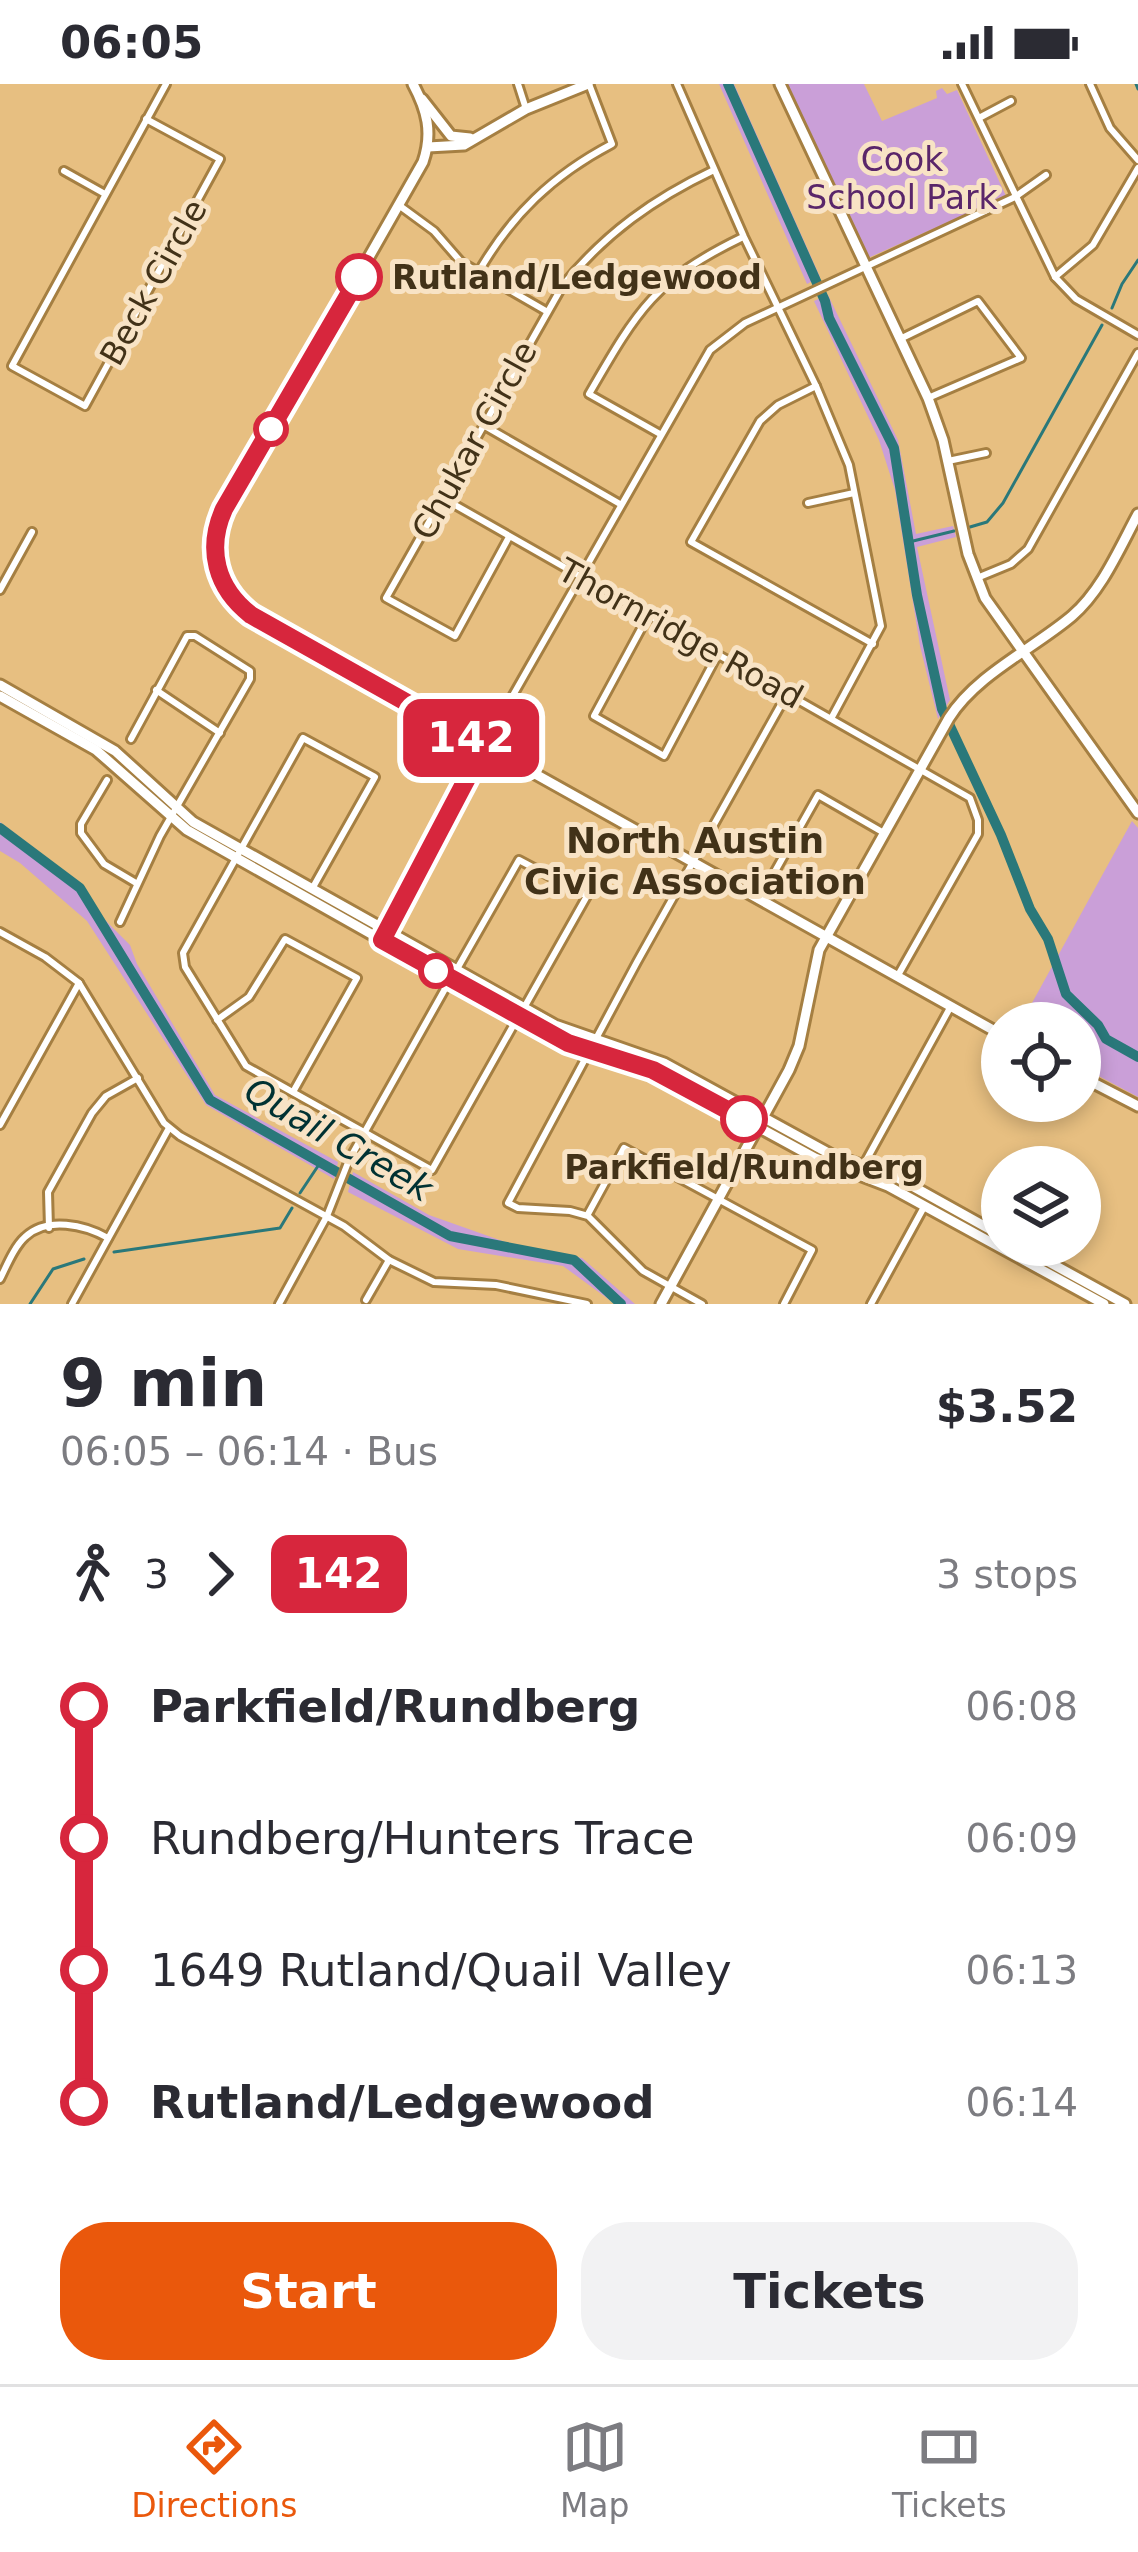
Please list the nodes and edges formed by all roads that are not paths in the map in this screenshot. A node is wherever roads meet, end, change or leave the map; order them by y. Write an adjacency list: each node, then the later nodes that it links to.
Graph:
1 (166, 84): 13 (street)
2 (413, 84): 9 (street)
3 (518, 84): 11 (street)
4 (589, 84): 11 (street); 25 (street)
5 (676, 84): 17 (street)
6 (780, 84): 24 (street)
7 (962, 84): 12 (street)
8 (1090, 84): 16 (street)
9 (422, 99): 14 (street); 15 (street)
10 (1012, 101): 12 (street)
11 (526, 109): 14 (street)
12 (979, 118): 21 (street)
13 (146, 119): 20 (street); 20 (street, Beck Circle)
14 (475, 138): 15 (street)
15 (428, 147): 22 (street)
16 (1138, 164): 26 (street)
17 (714, 170): 23 (street); 28 (street, Chukar Circle)
18 (64, 171): 20 (street)
19 (1046, 176): 21 (street)
20 (105, 194)
21 (1016, 197): 24 (street); 26 (street)
22 (400, 206): 25 (street); 60 (street)
23 (744, 237): 27 (street); 35 (street)
24 (866, 269): 27 (street); 30 (street)
25 (478, 273): 28 (street)
26 (1055, 277): 29 (street)
27 (778, 307): 32 (street); 35 (street)
28 (546, 310): 34 (street, Chukar Circle)
29 (1138, 334)
30 (900, 339): 33 (street); 33 (street)
31 (1138, 353): 46 (street)
32 (816, 386): 38 (street); 49 (street)
33 (928, 398): 37 (street)
34 (482, 424): 39 (street, Chukar Circle); 41 (street)
35 (660, 434): 41 (street)
36 (986, 453): 37 (street)
37 (948, 461): 46 (street)
38 (854, 493): 40 (street); 49 (street)
39 (441, 497): 44 (street, Thornridge Road); 44 (street, Chukar Circle)
40 (808, 503)
41 (620, 504): 45 (street)
42 (1138, 514): 50 (street)
43 (32, 532): 47 (street)
44 (509, 537): 45 (street, Thornridge Road)
45 (579, 576): 48 (street, Thornridge Road); 60 (street)
46 (976, 578): 50 (street)
47 (0, 590)
48 (649, 615): 51 (street, Thornridge Road); 51 (street)
49 (873, 644): 56 (street)
50 (1023, 652): 61 (street); 63 (street)
51 (718, 654): 54 (street, Thornridge Road)
52 (0, 685): 58 (street)
53 (156, 690): 57 (street); 57 (street); 59 (street)
54 (787, 694): 56 (street, Thornridge Road); 68 (street)
55 (0, 696): 58 (street)
56 (832, 718): 61 (street, Thornridge Road)
57 (220, 733): 65 (street)
58 (83, 737): 65 (street)
59 (130, 739)
60 (484, 746): 68 (street); 74 (street)
61 (921, 768): 66 (street); 77 (street, Thornridge Road)
62 (107, 780): 69 (street)
63 (1134, 796): 64 (street)
64 (1138, 813)
65 (174, 814): 67 (street); 69 (street)
66 (884, 833): 71 (street); 75 (street)
67 (238, 854): 70 (street); 70 (street); 81 (street)
68 (692, 863): 71 (street); 83 (street)
69 (136, 883): 72 (street)
70 (310, 893): 74 (street)
71 (758, 901): 75 (street)
72 (120, 922)
73 (0, 932): 78 (street)
74 (384, 935): 76 (street)
75 (826, 938): 77 (street); 88 (street)
76 (454, 974): 80 (street); 80 (street); 91 (street)
77 (897, 977): 79 (street)
78 (79, 982): 84 (street); 89 (street)
79 (951, 1006): 82 (street); 92 (street)
80 (521, 1012): 83 (street); 91 (street)
81 (218, 1020): 86 (street); 86 (street)
82 (981, 1023)
83 (593, 1046): 88 (street); 96 (street)
84 (138, 1078): 90 (street); 98 (street)
85 (1101, 1087): 87 (street)
86 (293, 1092): 91 (street)
87 (1138, 1106)
88 (761, 1122): 92 (street); 93 (street)
89 (0, 1125)
90 (169, 1128): 95 (street); 100 (street)
91 (364, 1132): 95 (street)
92 (861, 1170): 94 (street); 97 (street)
93 (718, 1200): 96 (street); 105 (street); 112 (street)
94 (924, 1206): 99 (street); 113 (street)
95 (327, 1216): 101 (street); 108 (street)
96 (588, 1216): 105 (street)
97 (981, 1225)
98 (49, 1228): 100 (street); 104 (street)
99 (981, 1234)
100 (108, 1238): 107 (street)
101 (388, 1260): 106 (street); 109 (street)
102 (1044, 1266): 114 (street)
103 (1046, 1266): 115 (street)
104 (0, 1279)
105 (671, 1287): 110 (street); 111 (street)
106 (366, 1300)
107 (72, 1304)
108 (279, 1304)
109 (587, 1304)
110 (661, 1304)
111 (702, 1304)
112 (784, 1304)
113 (871, 1304)
114 (1104, 1304)
115 (1125, 1304)

